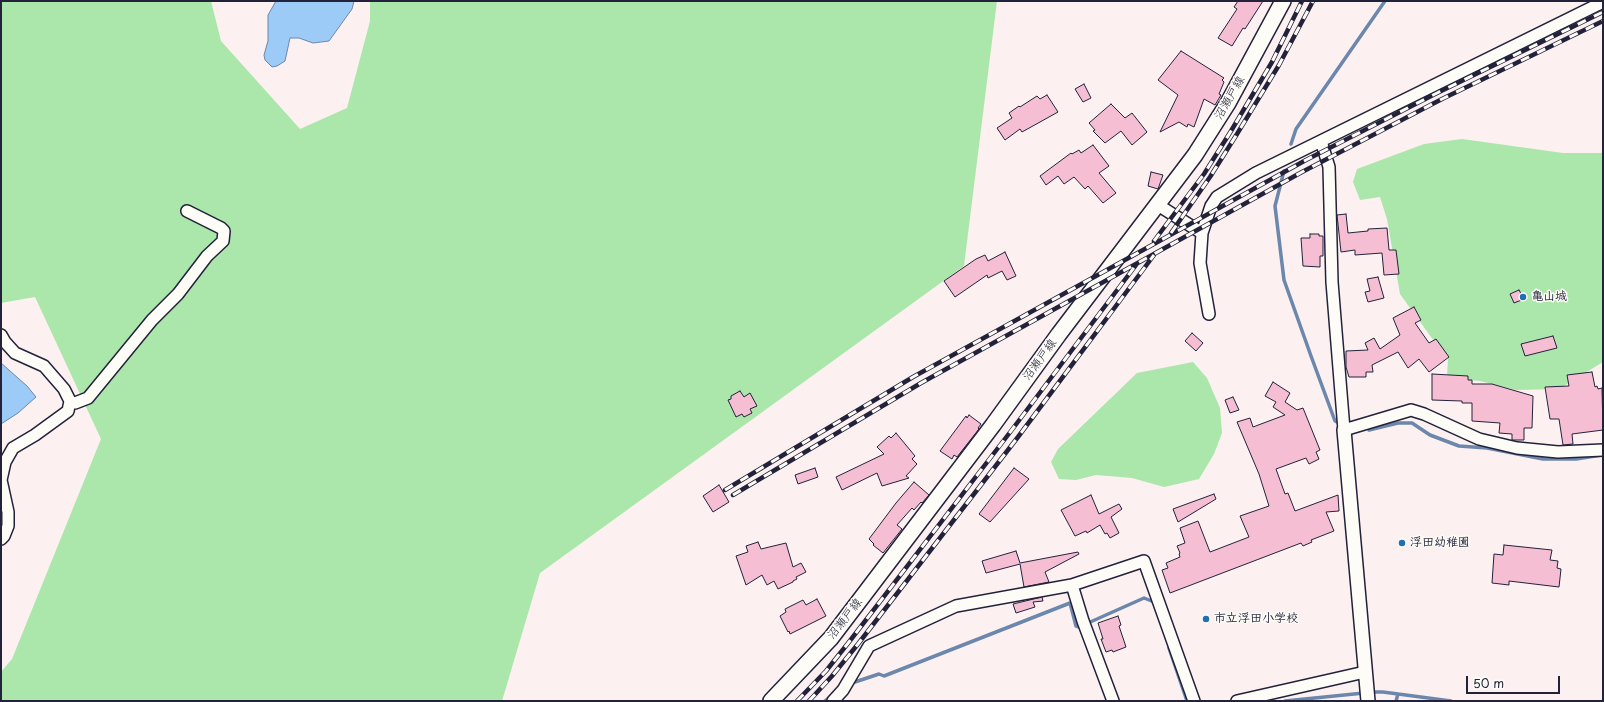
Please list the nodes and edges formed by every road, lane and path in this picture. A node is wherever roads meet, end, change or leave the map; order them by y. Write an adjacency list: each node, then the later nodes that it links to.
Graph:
1 (1283, 1): 4 (main road, 沼瀬戸線)
2 (1603, 2): 3 (street)
3 (1321, 141): 6 (street); 10 (street)
4 (1158, 205): 6 (street); 16 (main road, 沼瀬戸線)
5 (187, 211): 9 (street)
6 (1202, 233): 7 (street)
7 (1208, 314)
8 (1, 335): 9 (street)
9 (70, 401): 12 (street)
10 (1344, 430): 11 (street); 14 (street)
11 (1603, 450)
12 (1, 539)
13 (1072, 584): 17 (street); 18 (street); 19 (street)
14 (1366, 678): 15 (street); 20 (street)
15 (1368, 700)
16 (771, 701)
17 (833, 701)
18 (1113, 701)
19 (1194, 701)
20 (1238, 701)

